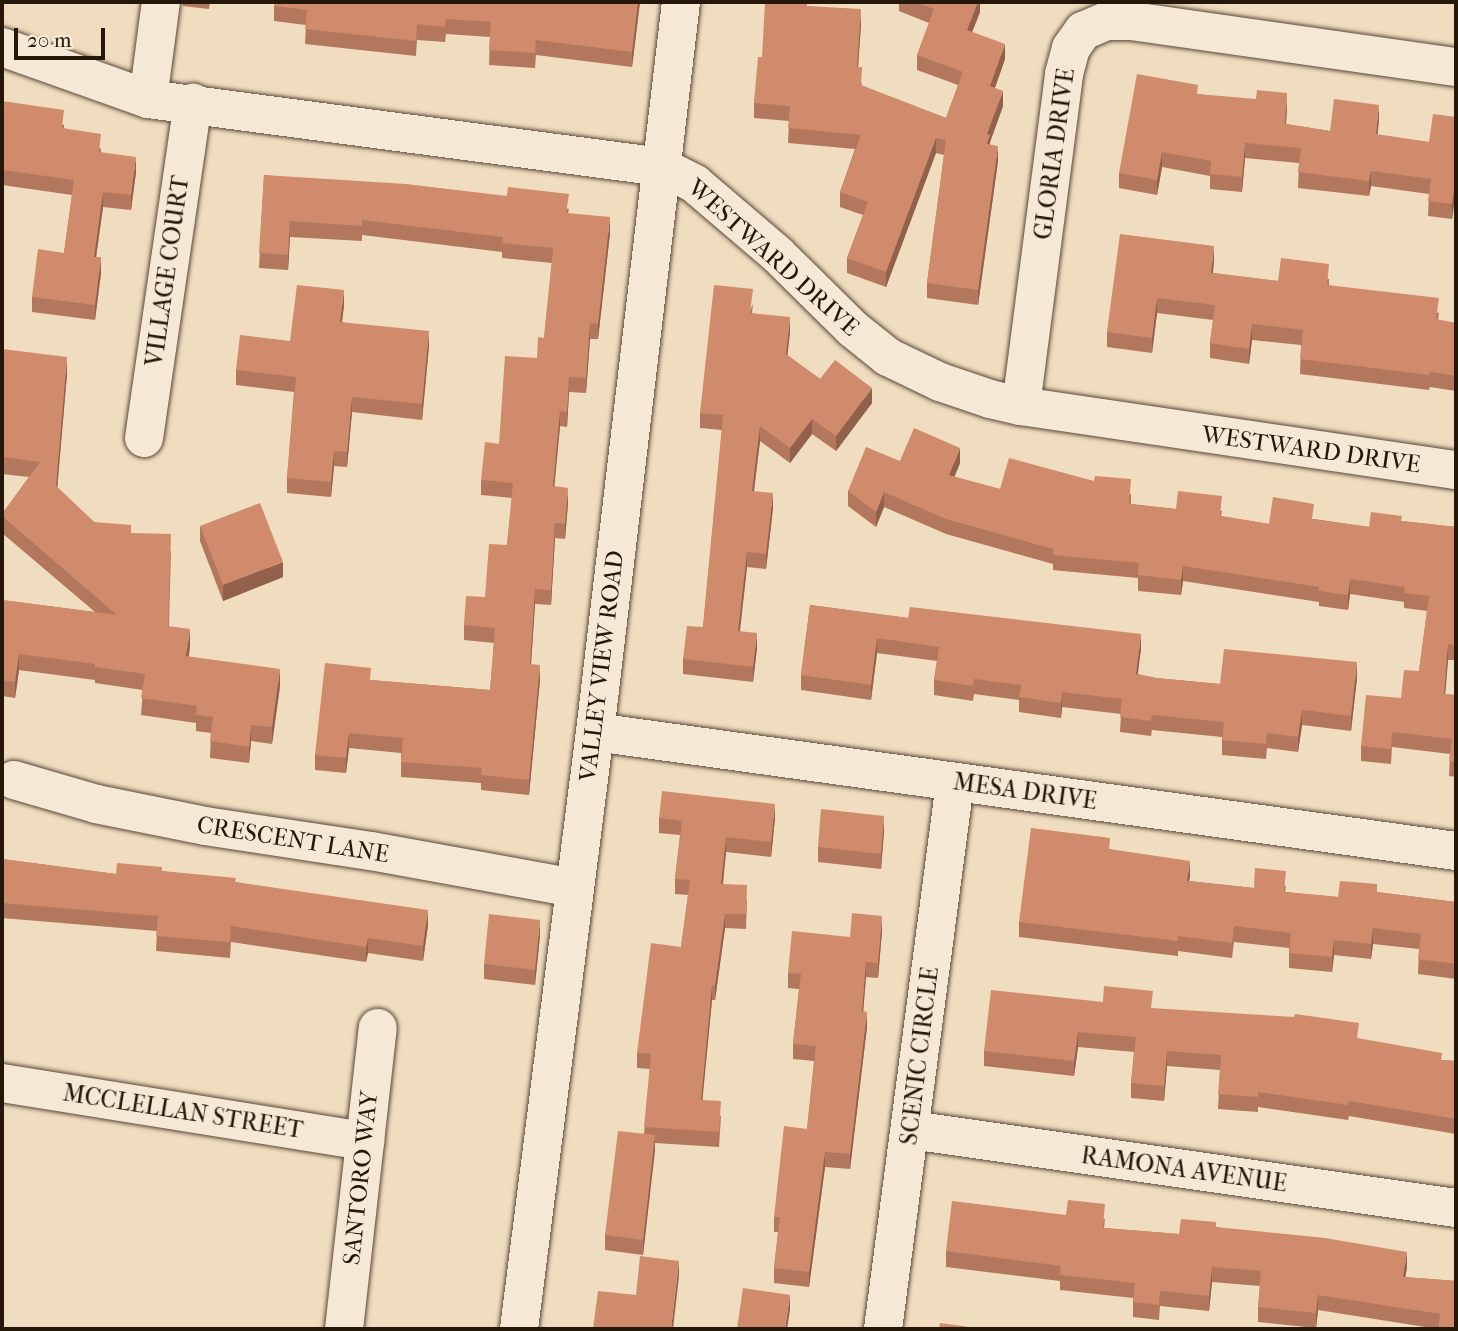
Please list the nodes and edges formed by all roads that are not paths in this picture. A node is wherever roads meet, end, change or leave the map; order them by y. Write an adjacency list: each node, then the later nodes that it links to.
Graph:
1 (161, 2): 5 (street)
2 (681, 2): 7 (street, VALLEY VIEW ROAD)
3 (2, 47): 5 (street, WESTWARD DRIVE)
4 (1456, 67): 8 (street, GLORIA DRIVE)
5 (148, 99): 6 (street, WESTWARD DRIVE)
6 (192, 103): 7 (street, WESTWARD DRIVE); 9 (street, VILLAGE COURT)
7 (662, 167): 8 (street, WESTWARD DRIVE); 11 (street, VALLEY VIEW ROAD)
8 (1021, 406): 10 (street, WESTWARD DRIVE)
9 (145, 438)
10 (1456, 470)
11 (595, 732): 13 (street, MESA DRIVE); 15 (street, VALLEY VIEW ROAD)
12 (15, 780): 15 (street, CRESCENT LANE)
13 (955, 783): 14 (street, MESA DRIVE); 18 (street, SCENIC CIRCLE)
14 (1456, 851)
15 (575, 888): 22 (street, VALLEY VIEW ROAD)
16 (378, 1028): 19 (street, SANTORO WAY)
17 (2, 1083): 19 (street, MCCLELLAN STREET)
18 (911, 1130): 20 (street, RAMONA AVENUE); 23 (street, SCENIC CIRCLE)
19 (365, 1141): 21 (street, SANTORO WAY)
20 (1456, 1209)
21 (344, 1329)
22 (519, 1329)
23 (883, 1329)

